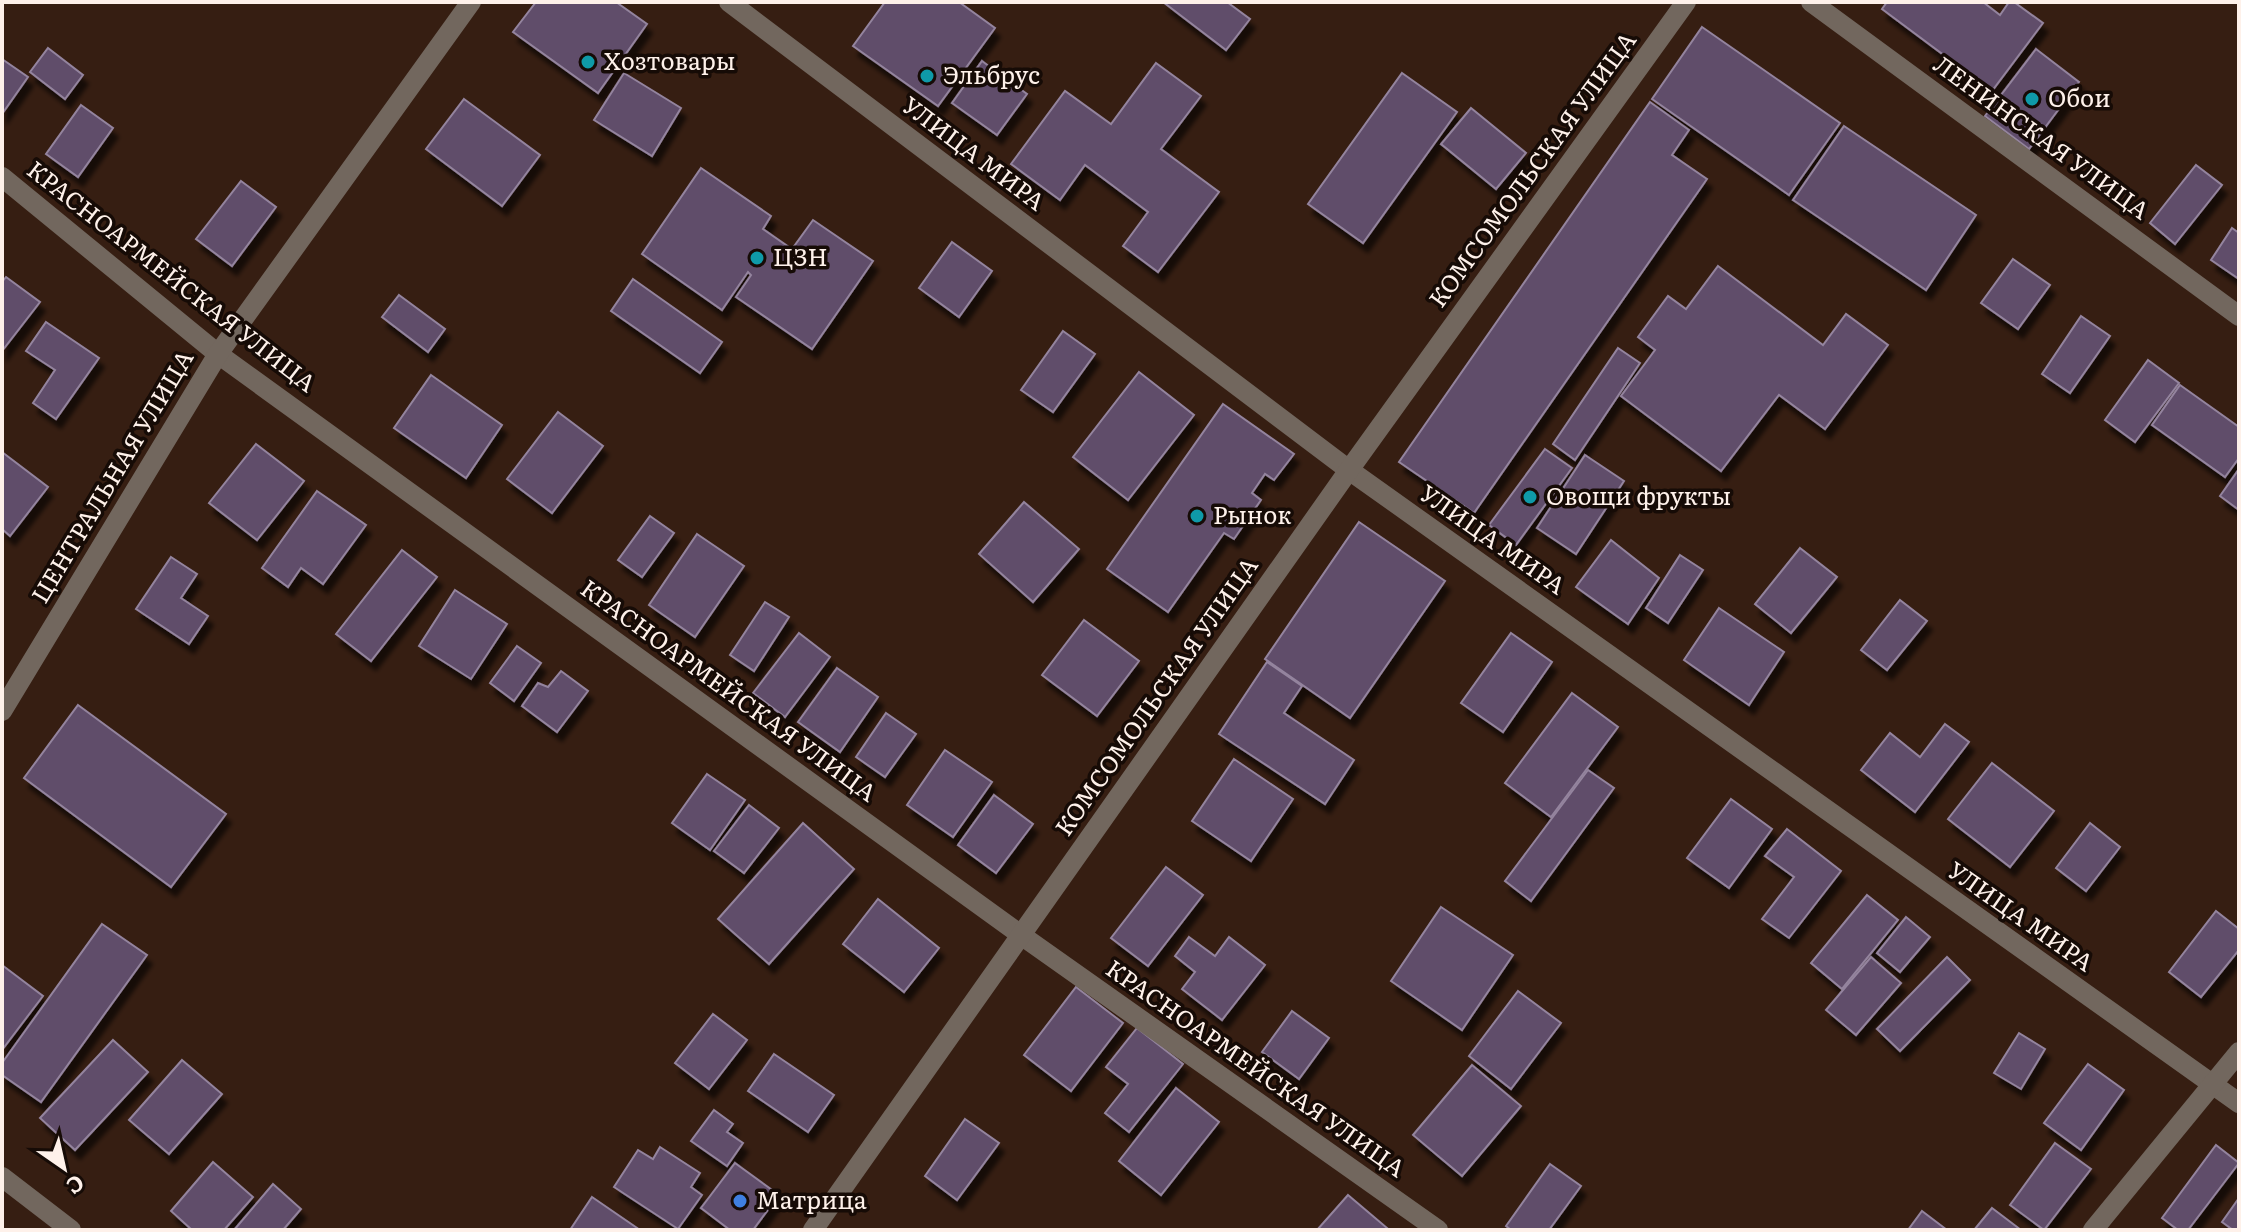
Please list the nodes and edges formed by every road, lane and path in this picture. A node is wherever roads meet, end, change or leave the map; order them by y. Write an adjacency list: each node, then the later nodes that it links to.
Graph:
1 (471, 2): 7 (street, ЦЕНТРАЛЬНАЯ УЛИЦА)
2 (729, 2): 8 (street, УЛИЦА МИРА)
3 (1686, 2): 8 (street, КОМСОМОЛЬСКАЯ УЛИЦА)
4 (1811, 2): 6 (street, ЛЕНИНСКАЯ УЛИЦА)
5 (2, 177): 7 (street, КРАСНОАРМЕЙСКАЯ УЛИЦА)
6 (2239, 316)
7 (218, 354): 9 (street, ЦЕНТРАЛЬНАЯ УЛИЦА); 10 (street, КРАСНОАРМЕЙСКАЯ УЛИЦА)
8 (1349, 470): 10 (street, КОМСОМОЛЬСКАЯ УЛИЦА); 12 (street, УЛИЦА МИРА)
9 (2, 711)
10 (1021, 935): 16 (street, КОМСОМОЛЬСКАЯ УЛИЦА); 17 (street, КРАСНОАРМЕЙСКАЯ УЛИЦА)
11 (2239, 1052): 12 (street)
12 (2213, 1086): 13 (street, УЛИЦА МИРА); 18 (street)
13 (2239, 1103)
14 (2, 1177): 15 (street)
15 (71, 1230)
16 (813, 1230)
17 (1438, 1230)
18 (2093, 1230)

